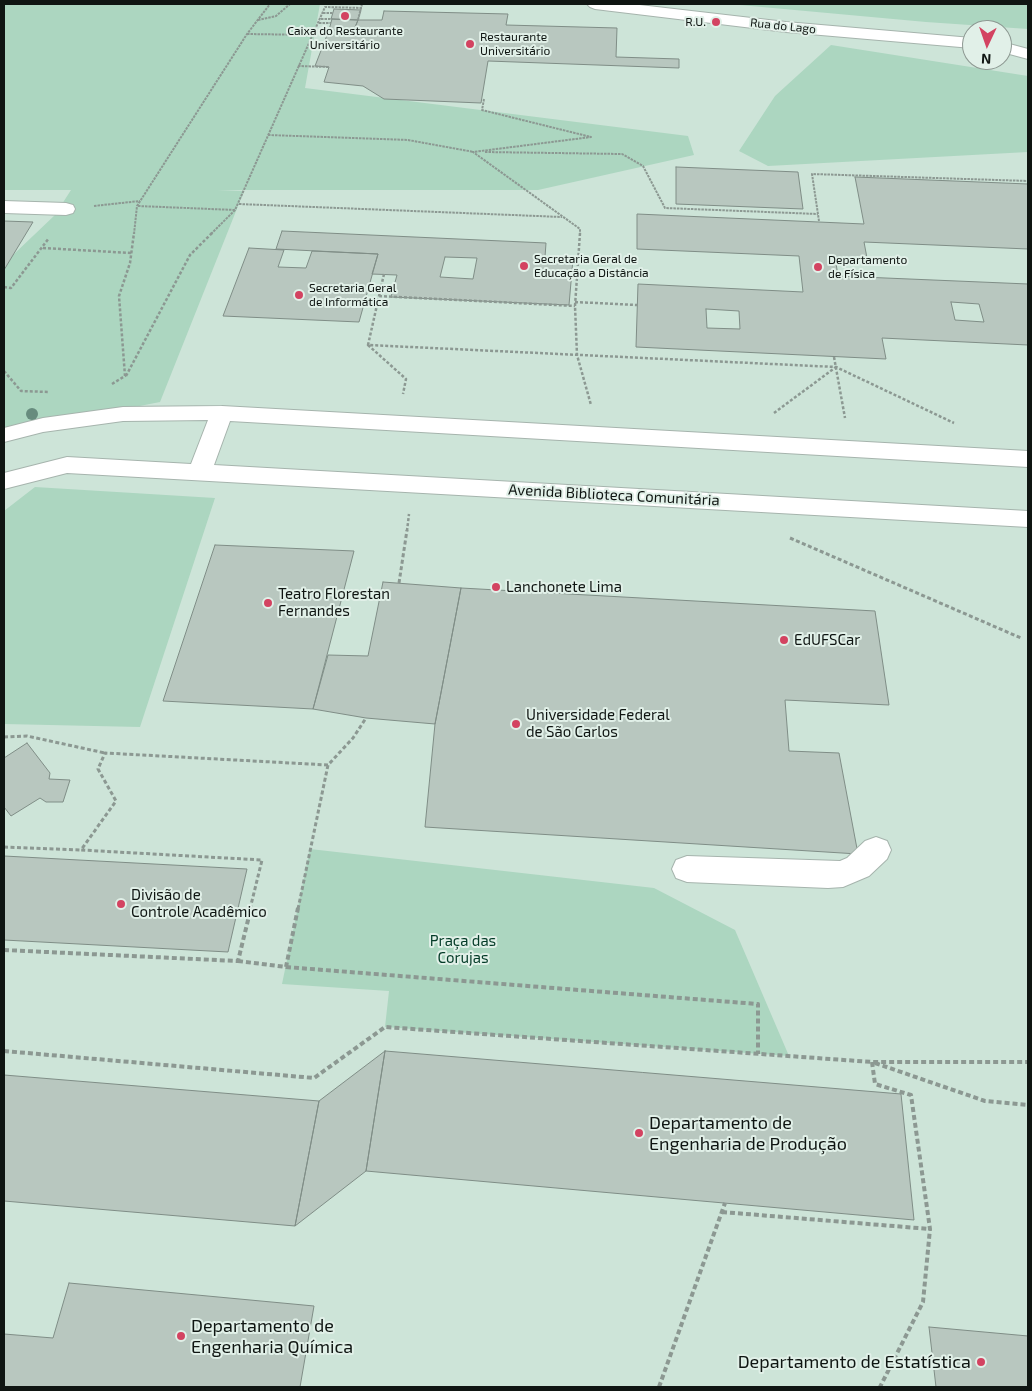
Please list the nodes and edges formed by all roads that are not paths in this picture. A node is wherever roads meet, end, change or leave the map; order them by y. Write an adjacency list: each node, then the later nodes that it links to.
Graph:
1 (595, 4): 2 (street, Rua do Lago)
2 (962, 42)
3 (1028, 43): 4 (street)
4 (1012, 45)
5 (1012, 49): 6 (street)
6 (1028, 54)
7 (4, 207): 8 (street)
8 (66, 209)
9 (222, 413): 10 (street); 11 (street); 12 (street)
10 (4, 435)
11 (1028, 459)
12 (200, 472): 13 (street, Avenida Biblioteca Comunitária); 14 (street, Avenida Biblioteca Comunitária)
13 (4, 481)
14 (1028, 518)
15 (876, 850): 16 (street)
16 (687, 869)

